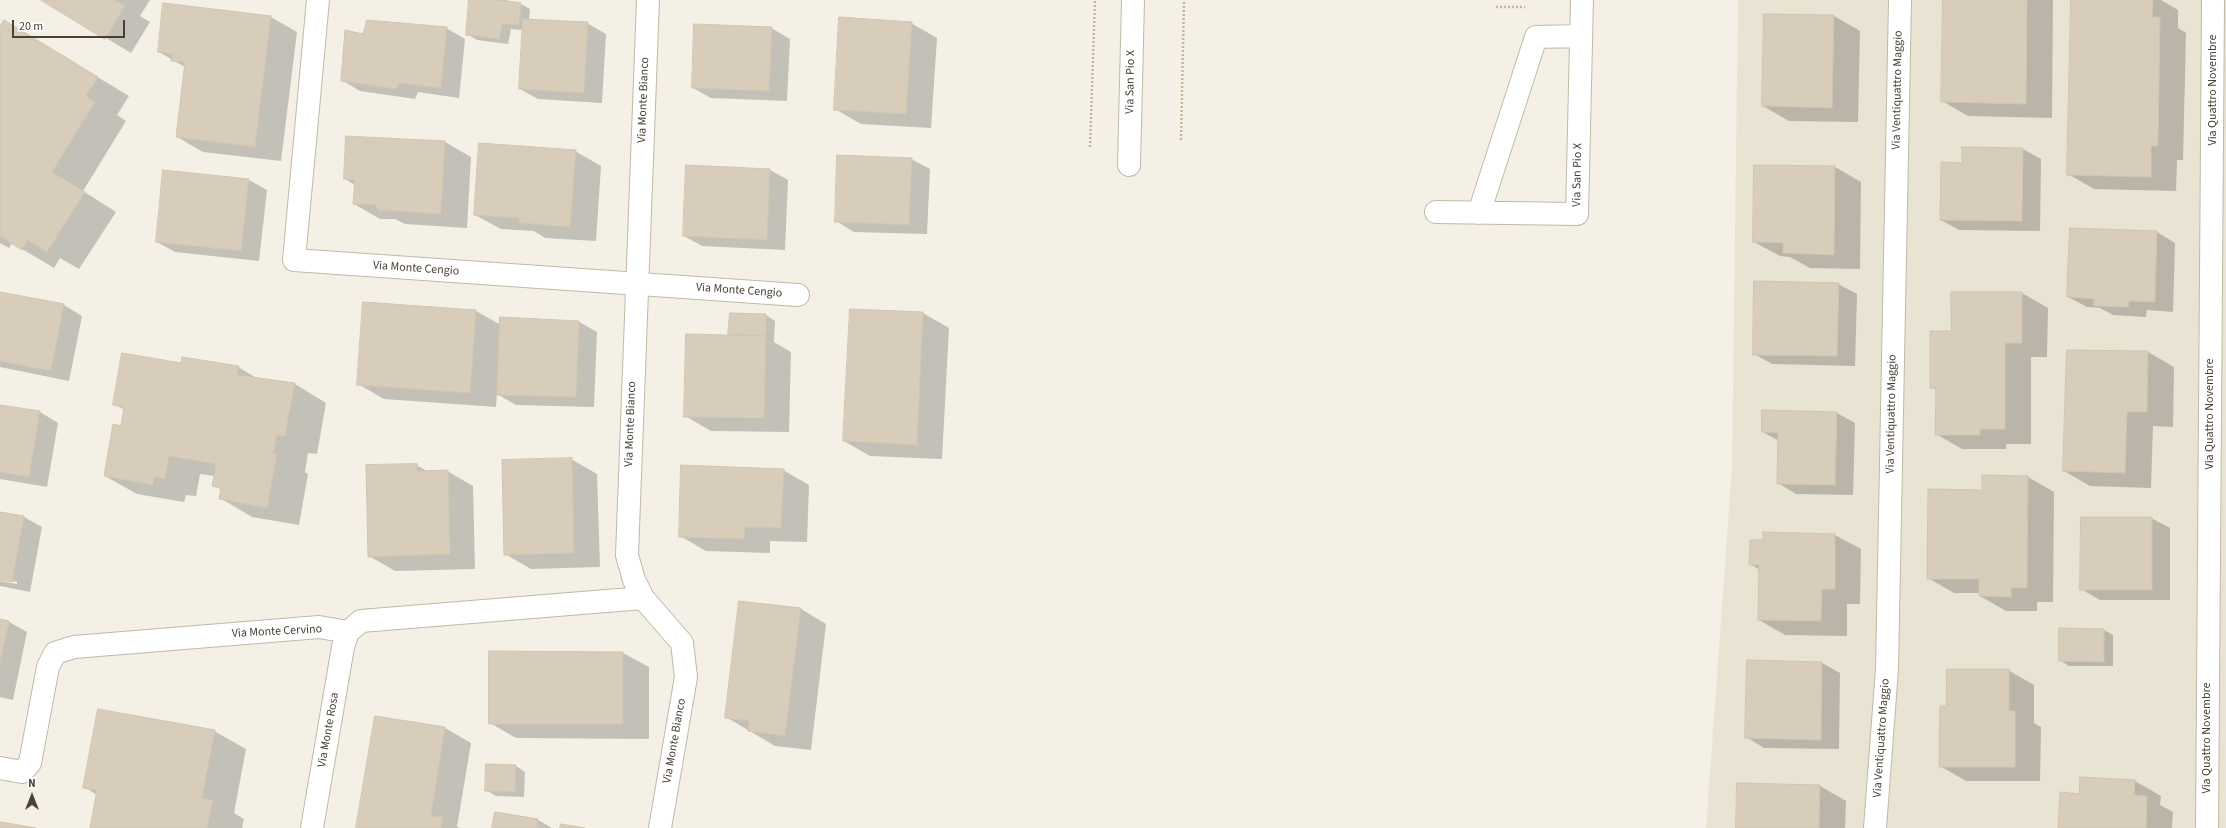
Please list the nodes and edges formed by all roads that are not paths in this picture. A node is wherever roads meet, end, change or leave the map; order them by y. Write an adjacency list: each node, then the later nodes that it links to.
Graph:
1 (318, 0): 11 (street, Via Monte Cengio)
2 (648, 0): 11 (street, Via Monte Bianco)
3 (1133, 0): 8 (street, Via San Pio X)
4 (1582, 0): 7 (street, Via San Pio X)
5 (1900, 0): 18 (street, Via Ventiquattro Maggio)
6 (2213, 0): 19 (street, Via Quattro Novembre)
7 (1581, 36): 10 (street); 10 (street, Via San Pio X)
8 (1129, 165)
9 (1436, 212): 10 (street, Via San Pio X)
10 (1479, 213)
11 (637, 284): 12 (street, Via Monte Cengio); 13 (street, Via Monte Bianco)
12 (798, 296)
13 (643, 598): 14 (street); 17 (street, Via Monte Bianco)
14 (348, 632): 15 (street, Via Monte Cervino); 16 (street, Via Monte Rosa)
15 (0, 768)
16 (312, 828)
17 (660, 828)
18 (1875, 828)
19 (2207, 828)

